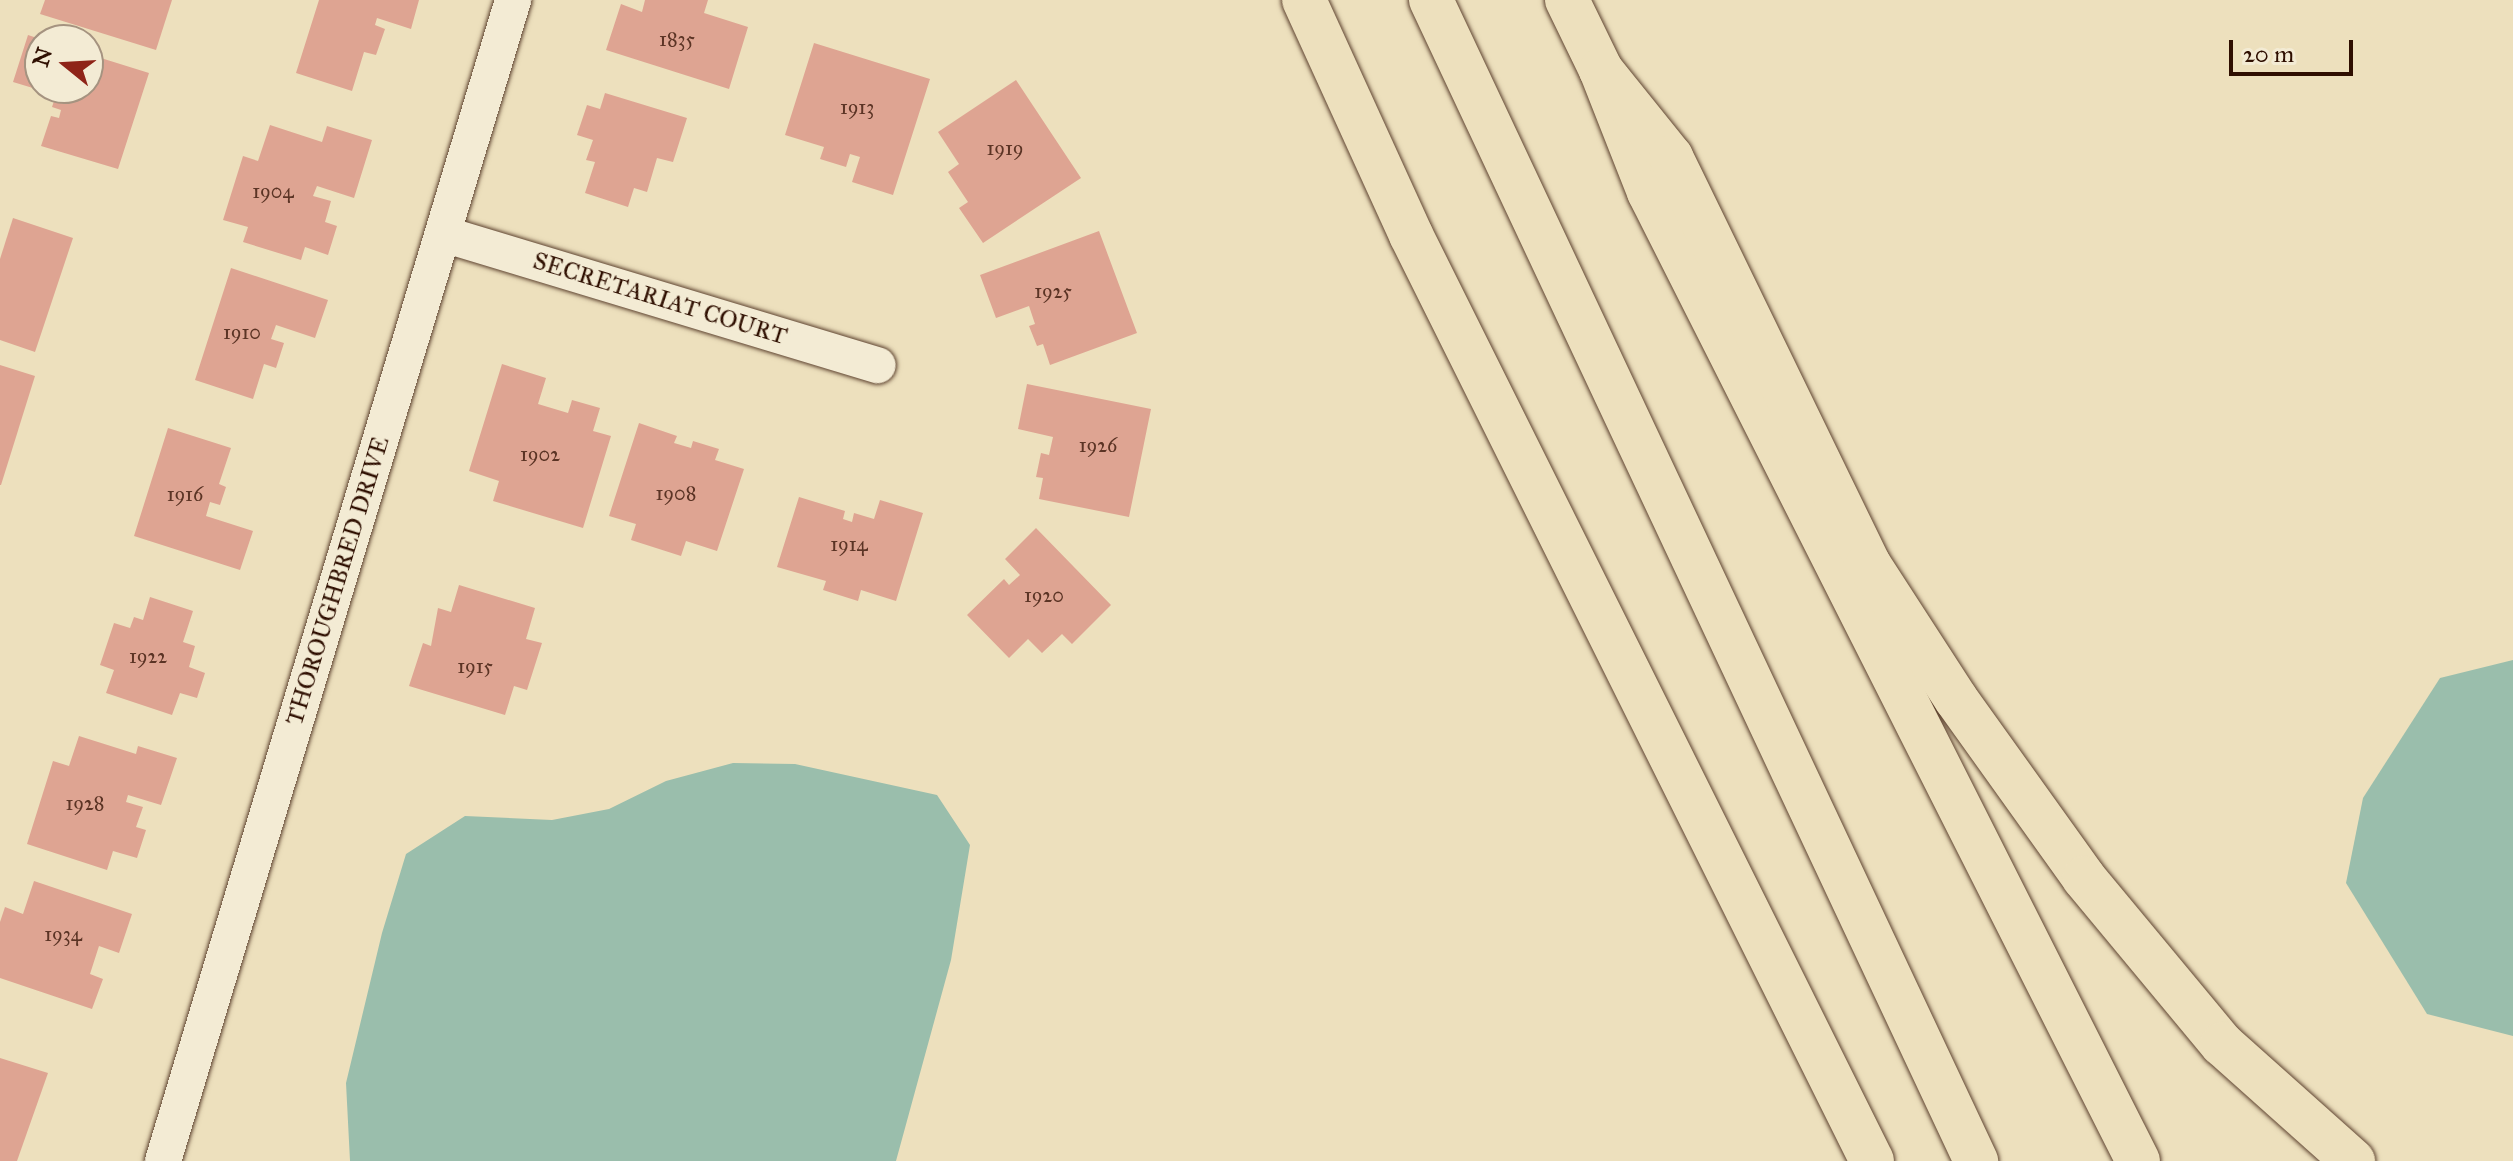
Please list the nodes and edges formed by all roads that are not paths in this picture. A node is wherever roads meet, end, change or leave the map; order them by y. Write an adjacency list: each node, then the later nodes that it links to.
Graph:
1 (513, 0): 6 (street, THOROUGHBRED DRIVE)
2 (1304, 0): 9 (highway)
3 (1431, 0): 10 (highway)
4 (1567, 0): 5 (highway)
5 (1601, 70): 11 (highway); 12 (highway)
6 (443, 234): 7 (street, SECRETARIAT COURT); 8 (street, THOROUGHBRED DRIVE)
7 (878, 365)
8 (163, 1161)
9 (1872, 1161)
10 (1976, 1161)
11 (2138, 1161)
12 (2353, 1161)

